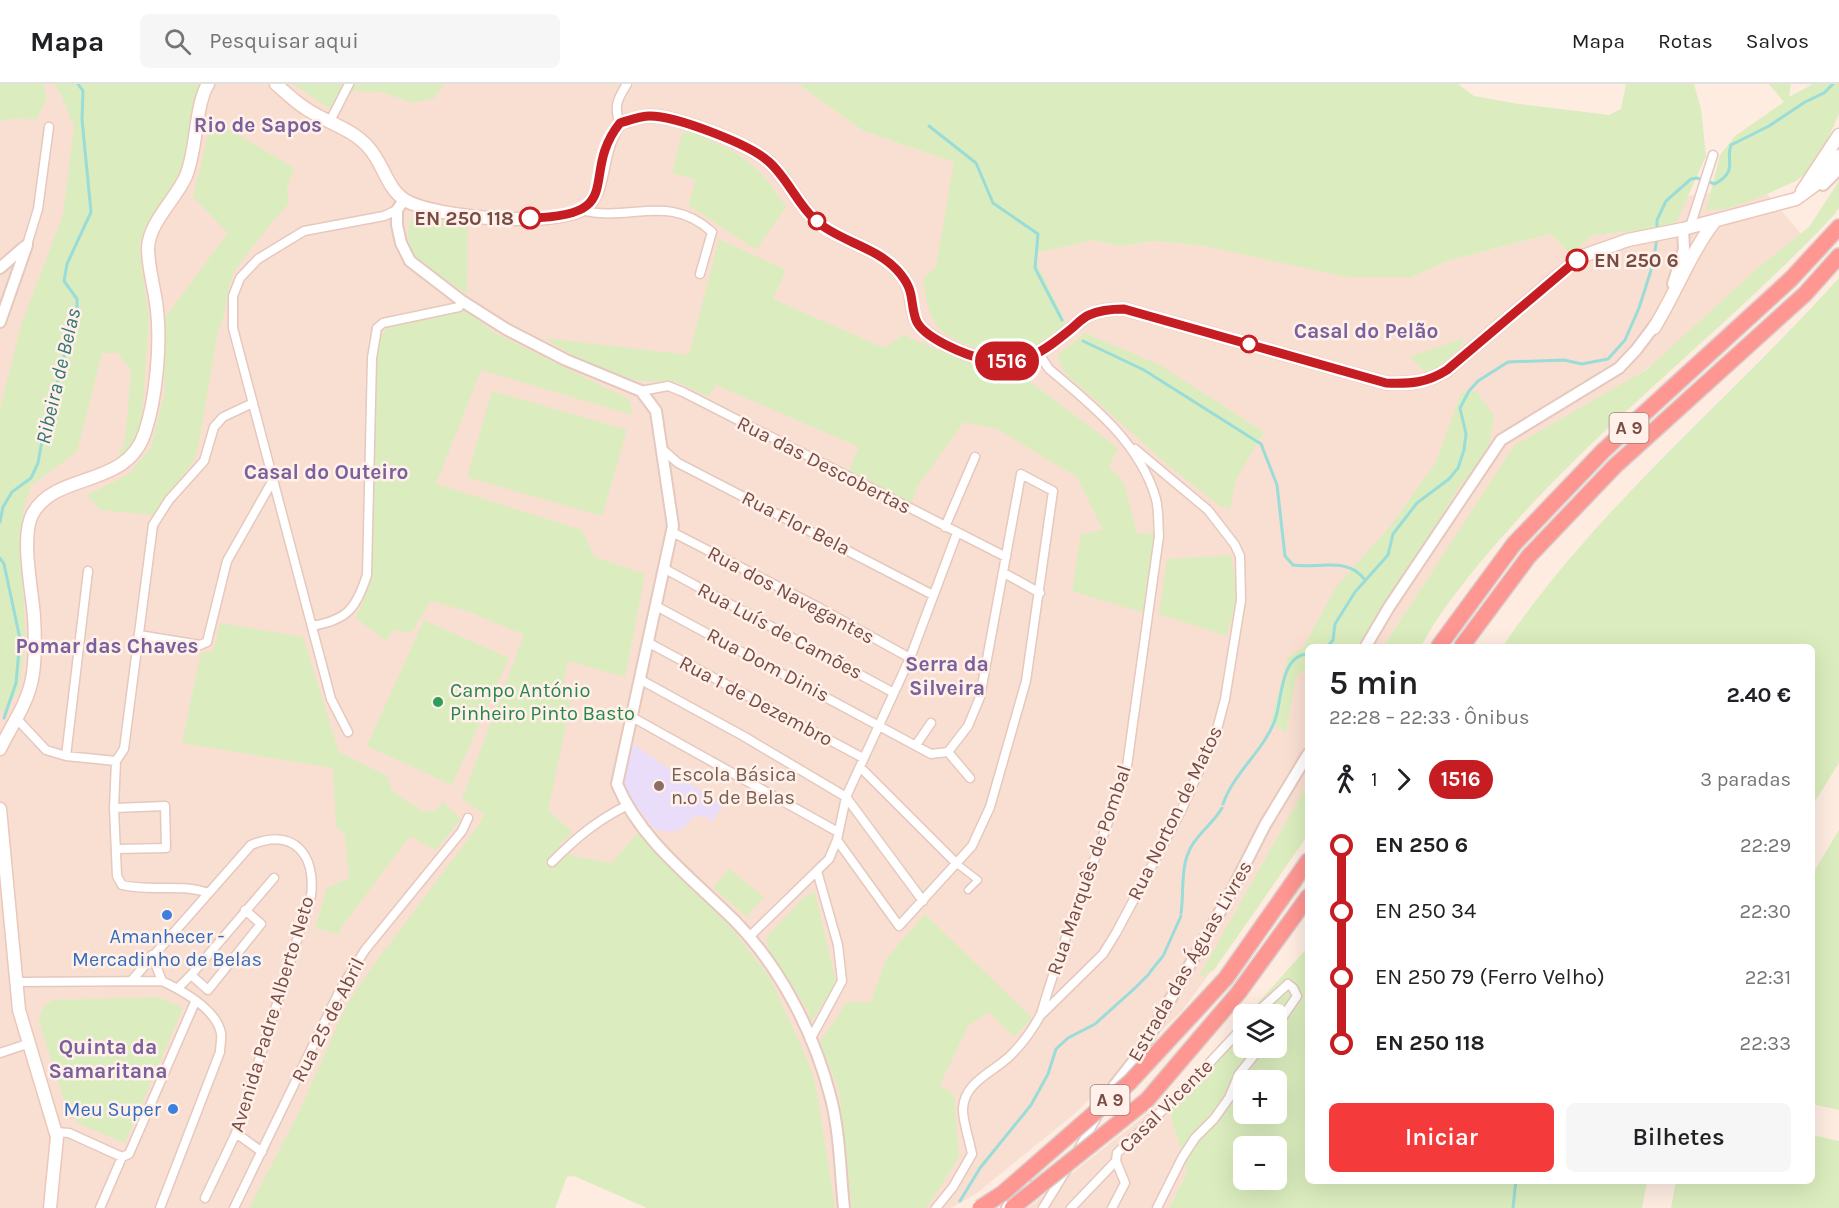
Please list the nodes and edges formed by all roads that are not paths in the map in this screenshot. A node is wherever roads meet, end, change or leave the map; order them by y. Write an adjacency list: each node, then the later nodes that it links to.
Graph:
1 (208, 84): 54 (main road)
2 (276, 84): 5 (main road)
3 (349, 84): 5 (street)
4 (627, 84): 6 (street)
5 (330, 121): 13 (main road)
6 (620, 123): 14 (main road); 27 (main road)
7 (49, 127): 18 (street)
8 (1839, 135): 12 (main road)
9 (1713, 155): 16 (street)
10 (1839, 156): 12 (main road)
11 (1839, 169): 12 (street)
12 (1796, 199): 15 (main road)
13 (400, 205): 14 (main road); 24 (street); 29 (street)
14 (581, 210): 22 (street)
15 (1715, 221): 16 (main road); 19 (main road)
16 (1689, 227): 19 (main road); 26 (street); 27 (main road)
17 (1839, 227): 48 (highway, A 9)
18 (27, 245): 21 (street); 23 (street)
19 (1698, 245): 26 (main road)
20 (1839, 256): 49 (highway, A 9)
21 (0, 268)
22 (700, 274)
23 (3, 291): 25 (street)
24 (462, 301): 28 (street); 44 (street)
25 (0, 322)
26 (1654, 328): 47 (street)
27 (1038, 354): 30 (street, Rua Marquês de Pombal)
28 (641, 391): 31 (street); 34 (street, Rua das Descobertas)
29 (254, 404): 33 (street); 45 (street)
30 (1128, 448): 95 (street, Rua Marquês de Pombal); 95 (street, Rua Norton de Matos)
31 (662, 449): 35 (street); 42 (street, Rua Flor Bela)
32 (975, 457): 34 (street)
33 (273, 480): 44 (street); 45 (street)
34 (945, 527): 36 (street, Rua das Descobertas)
35 (672, 532): 38 (street); 50 (street, Rua dos Navegantes)
36 (957, 533): 37 (street, Rua das Descobertas); 42 (street)
37 (1006, 556): 40 (street); 41 (street)
38 (666, 569): 43 (street); 52 (street, Rua Luís de Camões)
39 (88, 571): 62 (street)
40 (1004, 573): 41 (street); 61 (street)
41 (1040, 592): 75 (street)
42 (933, 595): 50 (street)
43 (656, 606): 46 (street); 56 (street, Rua Dom Dinis)
44 (312, 626): 58 (street)
45 (139, 635): 64 (street)
46 (649, 643): 51 (street); 65 (street, Rua 1 de Dezembro)
47 (1367, 644)
48 (1440, 644)
49 (1464, 644)
50 (910, 658): 52 (street)
51 (641, 680): 53 (street); 67 (street)
52 (894, 693): 56 (street)
53 (632, 717): 68 (street); 72 (street)
54 (16, 718): 57 (main road); 60 (main road); 62 (street)
55 (931, 723): 59 (street)
56 (880, 724): 59 (street, Rua Dom Dinis); 65 (street)
57 (0, 727)
58 (348, 732)
59 (916, 745): 61 (street, Rua Dom Dinis)
60 (0, 749)
61 (948, 752): 66 (street)
62 (66, 756): 64 (street)
63 (1305, 759): 101 (street, Estrada das Águas Livres)
64 (116, 761): 69 (street)
65 (861, 762): 67 (street); 75 (street, Rua 1 de Dezembro)
66 (970, 778)
67 (846, 797): 72 (street); 81 (street)
68 (626, 806): 74 (street); 85 (street)
69 (114, 808): 73 (street); 73 (street)
70 (0, 809): 84 (main road)
71 (468, 818): 104 (street, Rua 25 de Abril)
72 (838, 836): 77 (street); 81 (street)
73 (116, 849): 80 (street)
74 (552, 862)
75 (957, 864): 79 (street); 81 (street)
76 (1305, 865): 114 (highway, A 9, bridge)
77 (817, 871): 85 (street); 97 (street)
78 (274, 878): 83 (street)
79 (968, 890)
80 (208, 893): 86 (street, Avenida Padre Alberto Neto); 103 (street, Avenida Padre Alberto Neto)
81 (923, 901)
82 (1305, 901): 116 (highway, A 9, bridge)
83 (245, 909): 87 (street); 87 (street)
84 (4, 915): 90 (main road)
85 (749, 937): 97 (street)
86 (152, 955): 88 (street, Avenida Padre Alberto Neto); 89 (street)
87 (191, 975): 91 (street)
88 (132, 980): 89 (street); 90 (street)
89 (162, 981): 91 (street)
90 (16, 982): 98 (main road)
91 (178, 988): 92 (street)
92 (195, 1002): 105 (street); 110 (street)
93 (1266, 1004): 94 (street)
94 (1287, 1011)
95 (1041, 1014): 113 (street, Rua Marquês de Pombal)
96 (1233, 1038): 106 (street, Casal Vicente)
97 (810, 1040): 112 (street)
98 (30, 1043): 99 (street); 102 (main road)
99 (0, 1053)
100 (1252, 1058): 120 (street, Casal Vicente)
101 (1107, 1095): 115 (street, Estrada das Águas Livres); 117 (street)
102 (56, 1132): 105 (street); 108 (main road)
103 (236, 1133): 104 (street); 107 (street, Avenida Padre Alberto Neto)
104 (262, 1152): 111 (street, Rua 25 de Abril)
105 (122, 1157): 109 (street)
106 (1116, 1161): 118 (street, Casal Vicente); 119 (street, Casal Vicente)
107 (205, 1198)
108 (50, 1208)
109 (100, 1208)
110 (160, 1208)
111 (234, 1208)
112 (844, 1208)
113 (936, 1208)
114 (980, 1208)
115 (1007, 1208)
116 (1012, 1208)
117 (1043, 1208)
118 (1071, 1208)
119 (1112, 1208)
120 (1157, 1208)

